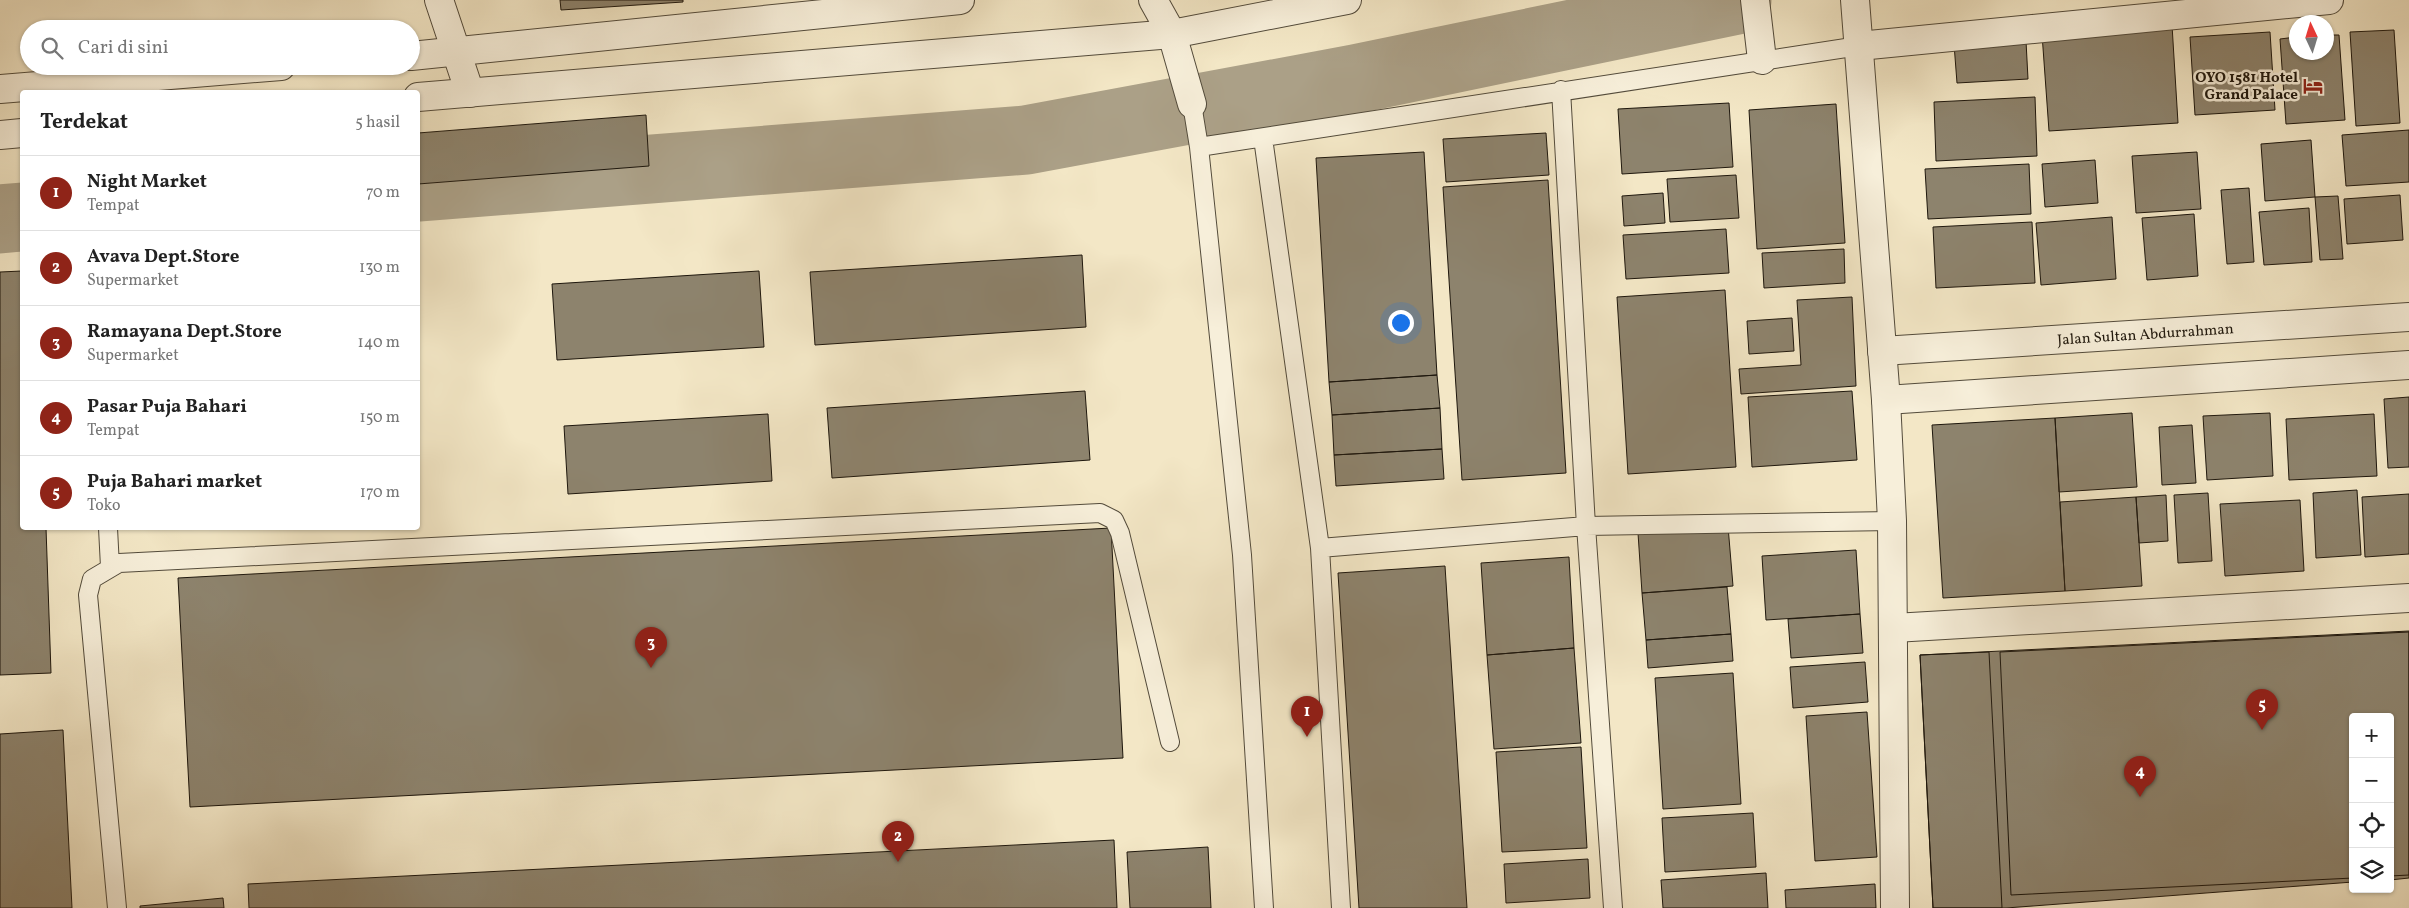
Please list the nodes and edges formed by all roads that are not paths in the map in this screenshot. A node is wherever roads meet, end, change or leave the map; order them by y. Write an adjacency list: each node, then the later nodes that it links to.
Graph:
1 (441, 0): 10 (street)
2 (960, 0): 10 (street)
3 (1153, 0): 8 (street)
4 (1755, 0): 11 (street)
5 (1856, 0): 9 (street)
6 (2329, 0): 9 (street)
7 (1333, 1): 8 (street)
8 (1172, 34): 16 (street); 18 (street)
9 (1858, 38): 11 (lane); 24 (street)
10 (456, 52): 12 (street); 16 (street)
11 (1761, 52): 15 (lane)
12 (420, 55)
13 (171, 75): 14 (street)
14 (0, 89)
15 (1561, 90): 21 (lane); 28 (lane)
16 (470, 92): 17 (street)
17 (420, 97)
18 (1193, 110): 22 (lane)
19 (20, 133): 20 (street)
20 (0, 135)
21 (1263, 138): 22 (lane); 30 (lane)
22 (1199, 147): 36 (lane)
23 (2409, 317): 24 (street, Jalan Sultan Abdurrahman)
24 (1882, 352): 26 (street)
25 (2409, 365): 26 (street)
26 (1886, 400): 27 (street)
27 (1892, 521): 28 (lane); 33 (street)
28 (1586, 526): 30 (lane); 38 (lane)
29 (108, 530): 31 (lane)
30 (1320, 548): 37 (lane)
31 (110, 567): 34 (lane); 35 (lane)
32 (2409, 598): 33 (street)
33 (1894, 628): 39 (street)
34 (1170, 742)
35 (117, 908)
36 (1264, 908)
37 (1340, 908)
38 (1612, 908)
39 (1895, 908)

